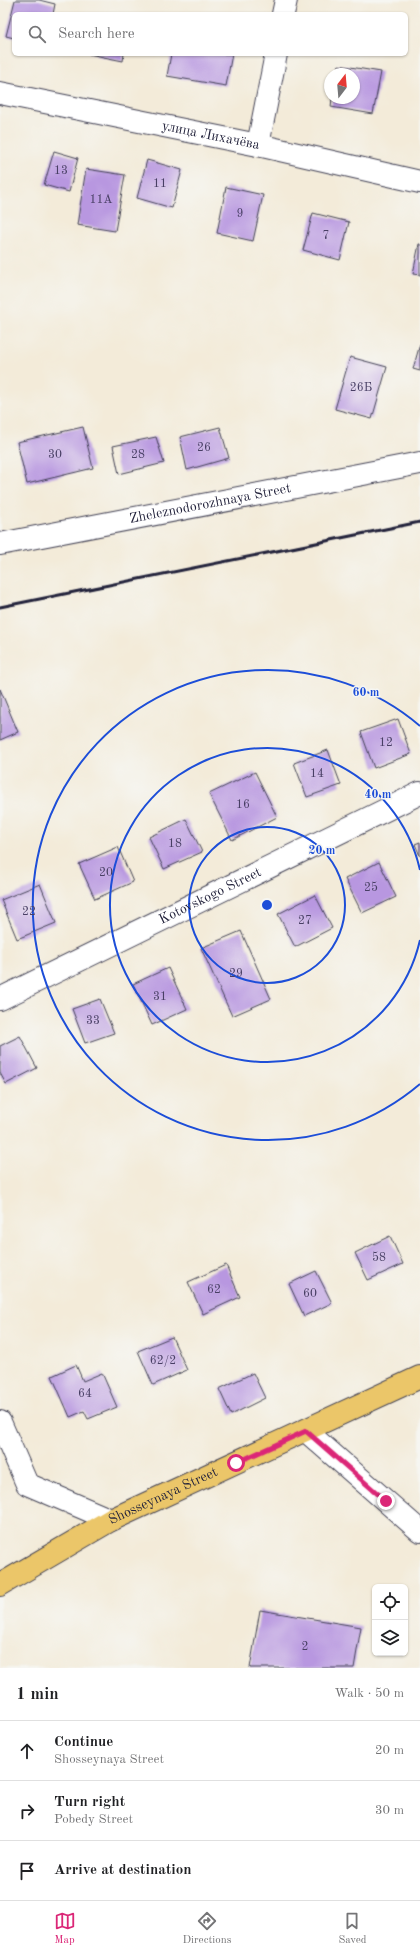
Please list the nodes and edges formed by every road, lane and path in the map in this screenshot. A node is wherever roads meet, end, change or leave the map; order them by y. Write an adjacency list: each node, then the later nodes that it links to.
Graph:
1 (286, 0): 2 (street)
2 (283, 12)
3 (276, 56): 5 (street)
4 (0, 93): 5 (street, улица Лихачёва)
5 (258, 145): 6 (street, улица Лихачёва)
6 (420, 182)
7 (420, 463): 8 (street, Zheleznodorozhnaya Street)
8 (0, 544)
9 (420, 793): 10 (street, Kotovskogo Street)
10 (0, 999)
11 (420, 1378): 13 (main road, Shosseynaya Street)
12 (0, 1422): 14 (street)
13 (306, 1431): 14 (main road, Shosseynaya Street); 15 (street)
14 (111, 1520): 16 (main road, Shosseynaya Street)
15 (420, 1530)
16 (0, 1585)

